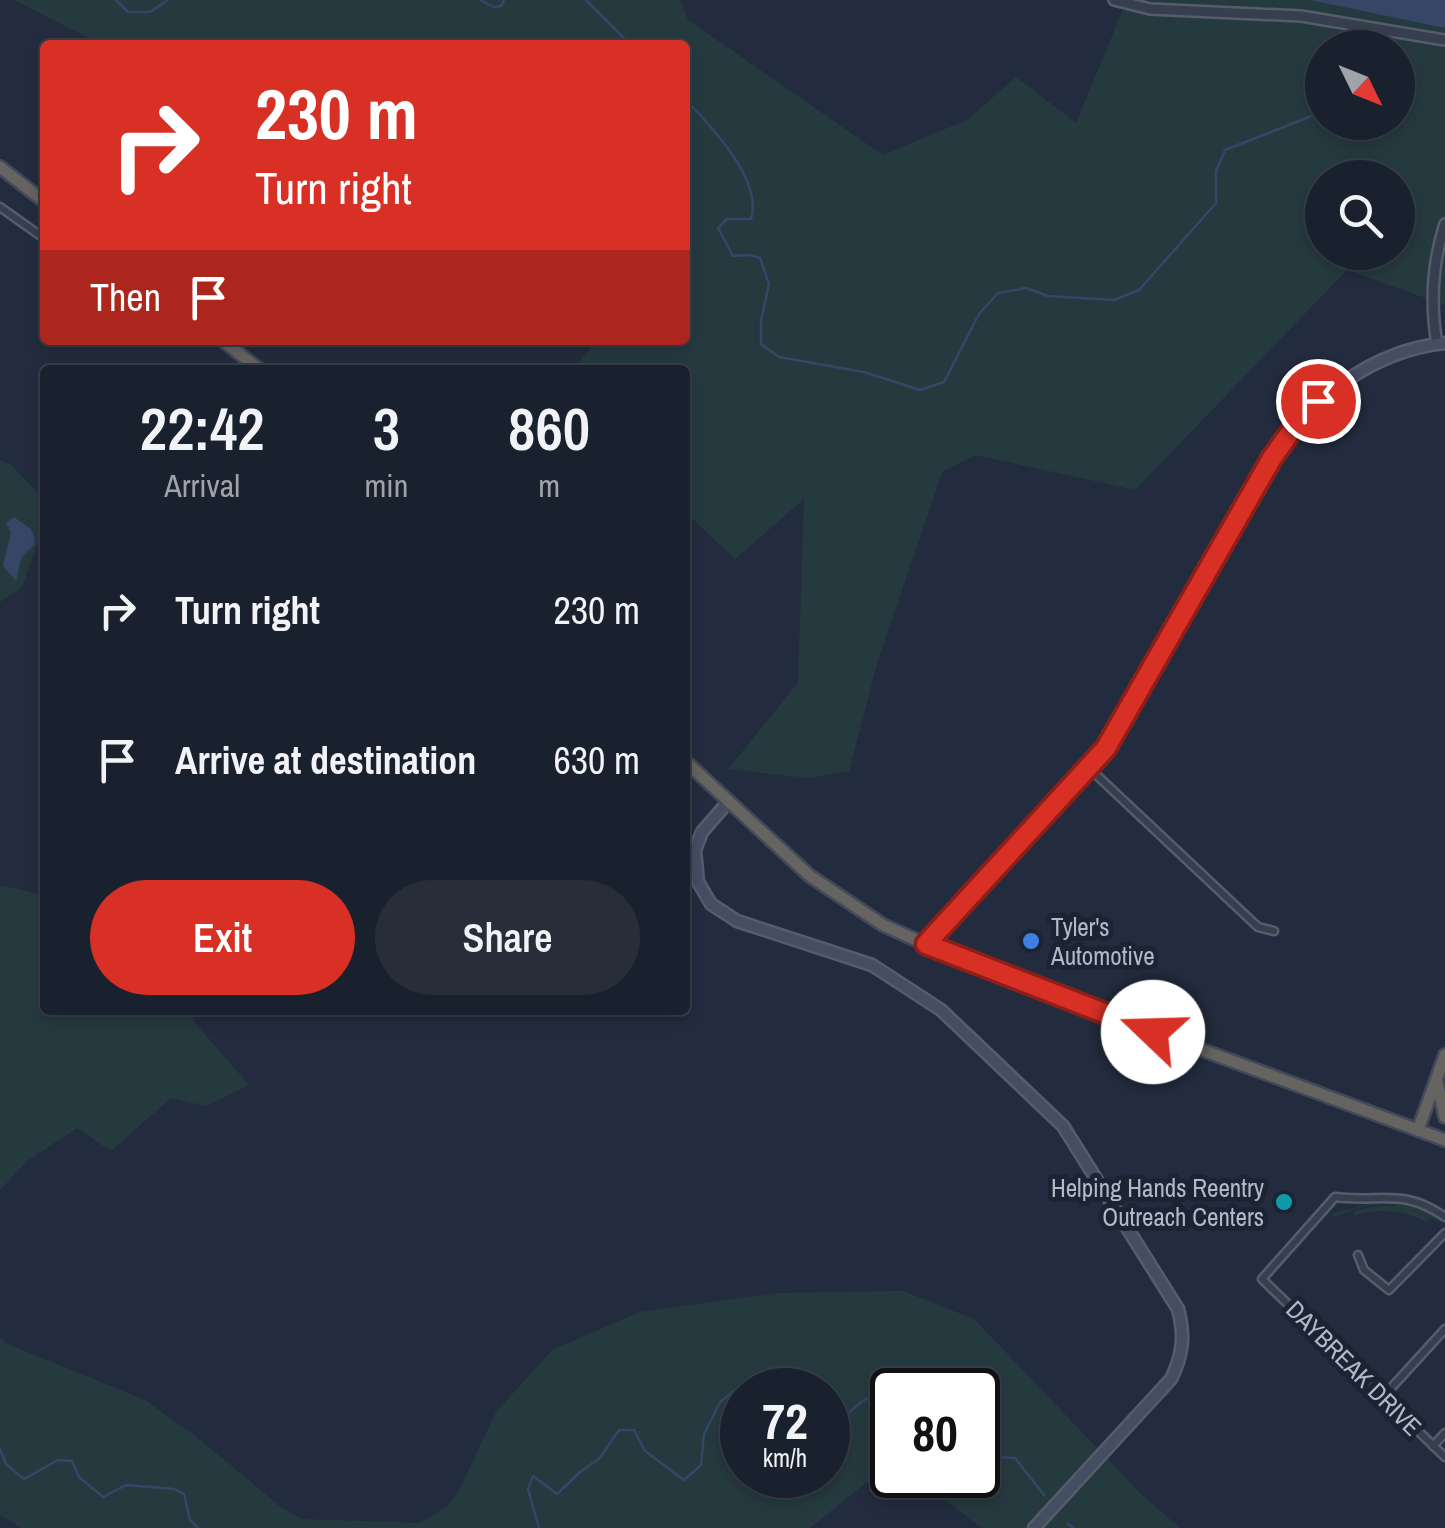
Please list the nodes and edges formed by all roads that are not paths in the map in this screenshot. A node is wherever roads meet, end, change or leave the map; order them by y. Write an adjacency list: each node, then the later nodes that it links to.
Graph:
1 (1114, 0): 2 (street)
2 (1445, 40)
3 (0, 167): 4 (highway)
4 (40, 198)
5 (0, 207): 7 (street)
6 (1445, 224): 8 (street)
7 (40, 235)
8 (1441, 344): 12 (main road)
9 (228, 345): 10 (highway)
10 (254, 365)
11 (690, 767): 13 (highway)
12 (1088, 767): 14 (street); 15 (main road)
13 (728, 802): 15 (highway); 29 (main road)
14 (1274, 931)
15 (926, 944): 19 (highway)
16 (1445, 1055): 17 (highway)
17 (1436, 1080): 18 (highway); 19 (highway)
18 (1445, 1117)
19 (1418, 1130): 20 (highway)
20 (1445, 1140)
21 (1445, 1217): 25 (street, DAYBREAK DRIVE)
22 (1445, 1233): 23 (street)
23 (1358, 1255)
24 (1445, 1330): 25 (street)
25 (1382, 1398): 27 (street, DAYBREAK DRIVE)
26 (1445, 1432): 27 (street)
27 (1433, 1446): 28 (street, DAYBREAK DRIVE)
28 (1445, 1456)
29 (1034, 1528)

